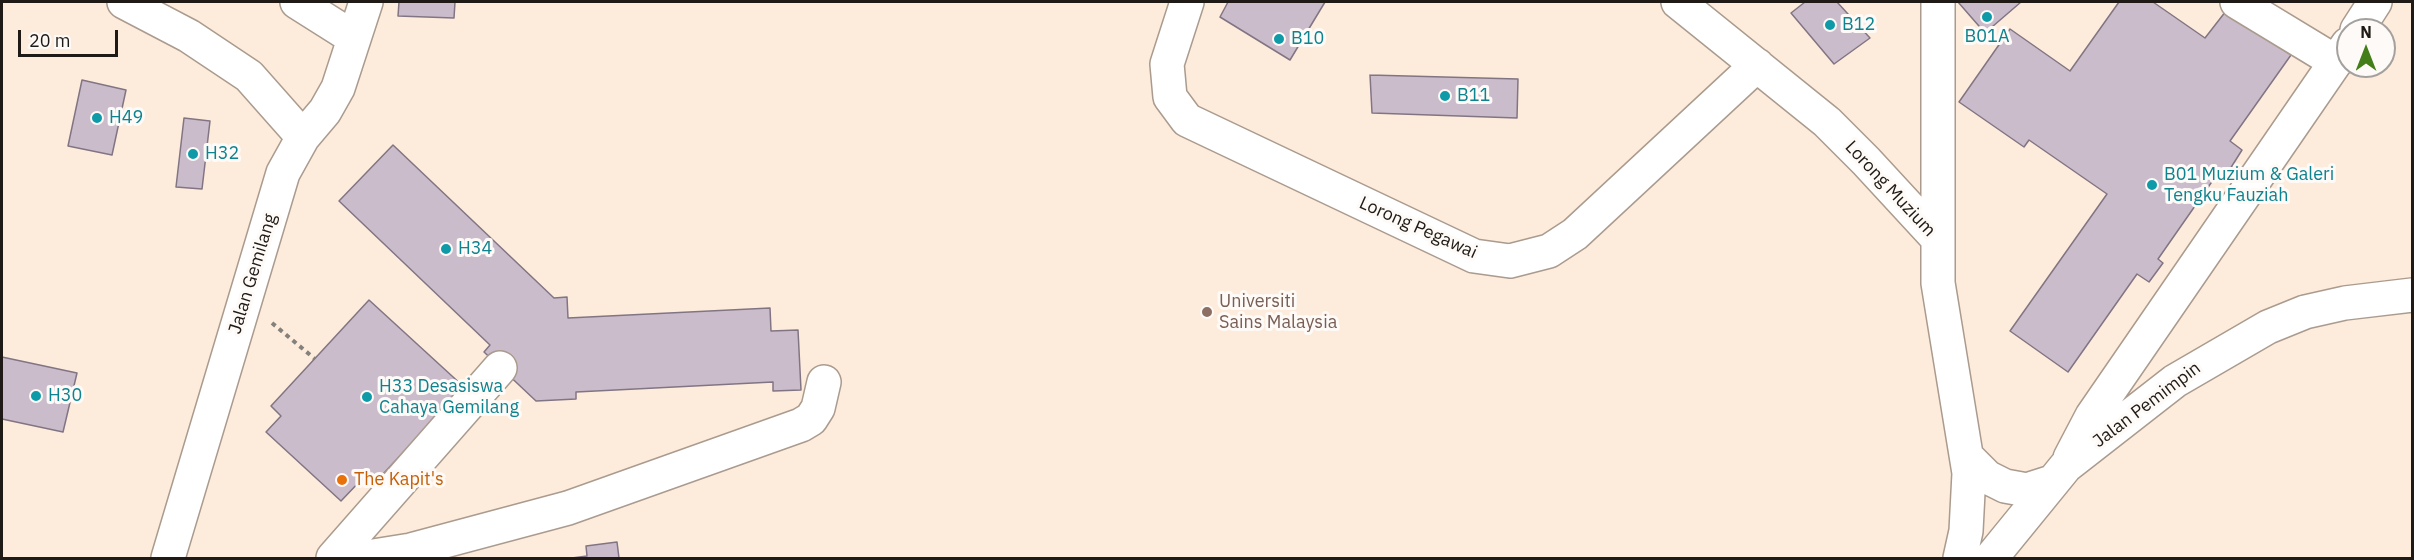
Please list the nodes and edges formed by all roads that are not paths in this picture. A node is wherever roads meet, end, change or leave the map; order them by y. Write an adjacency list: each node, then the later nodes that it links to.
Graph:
1 (124, 2): 14 (street)
2 (297, 2): 10 (street)
3 (366, 2): 10 (street, Jalan Gemilang)
4 (1187, 2): 13 (street, Lorong Pegawai)
5 (1678, 2): 13 (street, Lorong Muzium)
6 (1938, 2): 15 (street)
7 (2237, 2): 11 (street)
8 (2375, 2): 9 (street)
9 (2365, 18)
10 (354, 38): 14 (street, Jalan Gemilang)
11 (2336, 50)
12 (2336, 62): 20 (street)
13 (1756, 65): 15 (street, Lorong Muzium)
14 (303, 137): 21 (street, Jalan Gemilang)
15 (1938, 239): 19 (street, Lorong Muzium)
16 (2412, 295): 20 (street, Jalan Pemimpin)
17 (500, 368): 22 (street)
18 (824, 382): 23 (street)
19 (1967, 457): 20 (street); 24 (street, Lorong Muzium)
20 (2059, 474): 25 (street, Jalan Pemimpin)
21 (168, 558)
22 (333, 558)
23 (361, 558)
24 (1960, 558)
25 (1990, 558)

